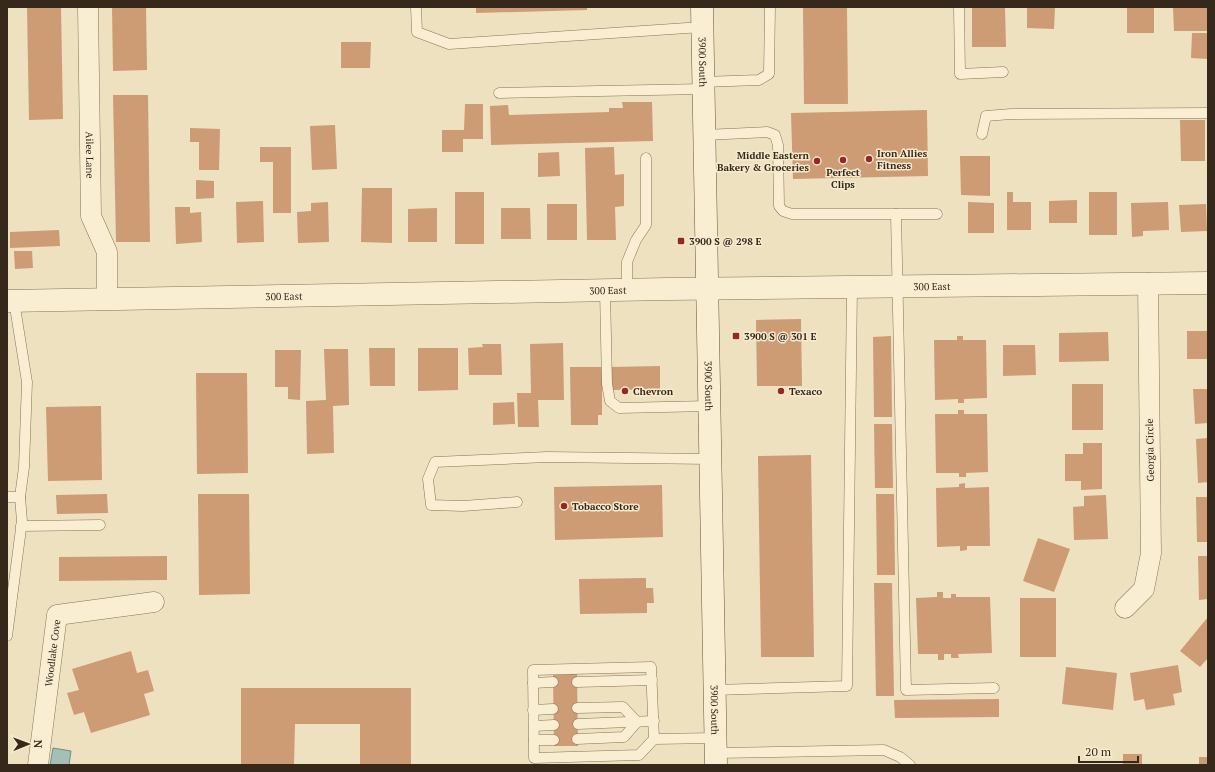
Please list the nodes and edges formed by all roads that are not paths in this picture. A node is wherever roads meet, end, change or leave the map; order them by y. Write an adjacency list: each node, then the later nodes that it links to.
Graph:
1 (88, 7): 22 (street, Ailee Lane)
2 (416, 7): 5 (lane)
3 (770, 7): 7 (lane)
4 (959, 7): 6 (lane)
5 (702, 17): 7 (street, 3900 South)
6 (1003, 72)
7 (703, 86): 8 (lane); 11 (street, 3900 South)
8 (499, 93)
9 (1208, 113): 10 (lane)
10 (982, 134)
11 (704, 135): 13 (lane); 18 (street, 3900 South)
12 (646, 158): 21 (lane)
13 (896, 214): 14 (lane); 17 (lane)
14 (937, 214)
15 (1148, 283): 16 (street, 300 East); 17 (street, 300 East); 32 (street, Georgia Circle)
16 (1208, 283)
17 (898, 287): 19 (street, 300 East); 38 (lane)
18 (706, 288): 19 (street, 300 East); 21 (street, 300 East); 24 (street, 3900 South)
19 (852, 288): 39 (lane)
20 (605, 290): 21 (street, 300 East); 22 (street, 300 East); 24 (lane)
21 (627, 290)
22 (107, 299): 23 (street, 300 East)
23 (10, 301): 27 (lane)
24 (709, 406): 25 (street, 3900 South)
25 (710, 459): 28 (lane); 39 (street, 3900 South)
26 (7, 497): 27 (lane)
27 (20, 497): 30 (lane)
28 (517, 502)
29 (100, 525): 30 (lane)
30 (21, 526): 33 (lane)
31 (154, 602): 53 (street, Woodlake Cove)
32 (1125, 608)
33 (7, 636)
34 (652, 680): 36 (lane); 37 (lane); 43 (lane)
35 (553, 682): 37 (lane)
36 (577, 682)
37 (533, 683): 42 (lane)
38 (994, 688)
39 (714, 690): 52 (street, 3900 South)
40 (577, 708): 44 (lane)
41 (554, 709): 42 (lane)
42 (533, 710): 47 (lane)
43 (654, 721): 44 (lane); 49 (lane)
44 (637, 722): 45 (lane); 48 (lane)
45 (578, 724)
46 (554, 725): 47 (lane)
47 (534, 726): 50 (lane)
48 (578, 739)
49 (654, 739): 50 (lane); 52 (lane)
50 (534, 740): 51 (lane)
51 (554, 740)
52 (715, 752): 54 (lane)
53 (38, 765)
54 (910, 765)

